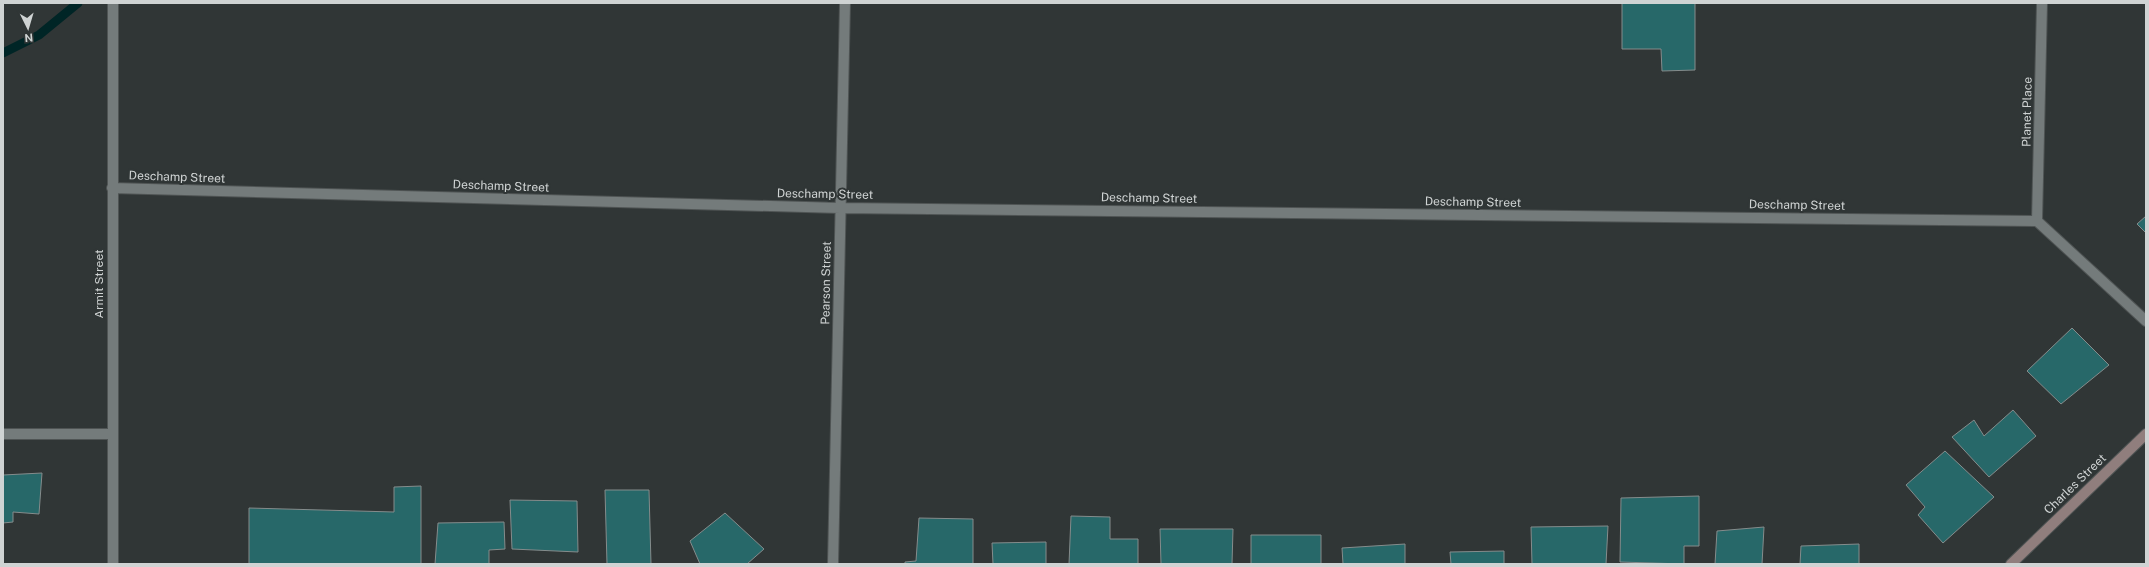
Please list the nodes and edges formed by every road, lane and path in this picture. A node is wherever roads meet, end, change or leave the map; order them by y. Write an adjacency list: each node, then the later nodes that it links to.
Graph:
1 (113, 3): 4 (street, Armit Street)
2 (845, 3): 5 (street, Pearson Street)
3 (2042, 3): 6 (street, Planet Place)
4 (112, 188): 5 (street, Deschamp Street); 9 (street, Armit Street)
5 (840, 208): 6 (street, Deschamp Street); 13 (street, Pearson Street)
6 (2037, 221): 7 (street)
7 (2146, 321)
8 (3, 434): 9 (street)
9 (113, 434): 12 (street, Armit Street)
10 (2146, 434): 11 (street, Charles Street)
11 (2023, 553): 14 (street, Charles Street); 15 (street, Charles Street)
12 (113, 564)
13 (833, 564)
14 (2010, 564)
15 (2018, 564)

